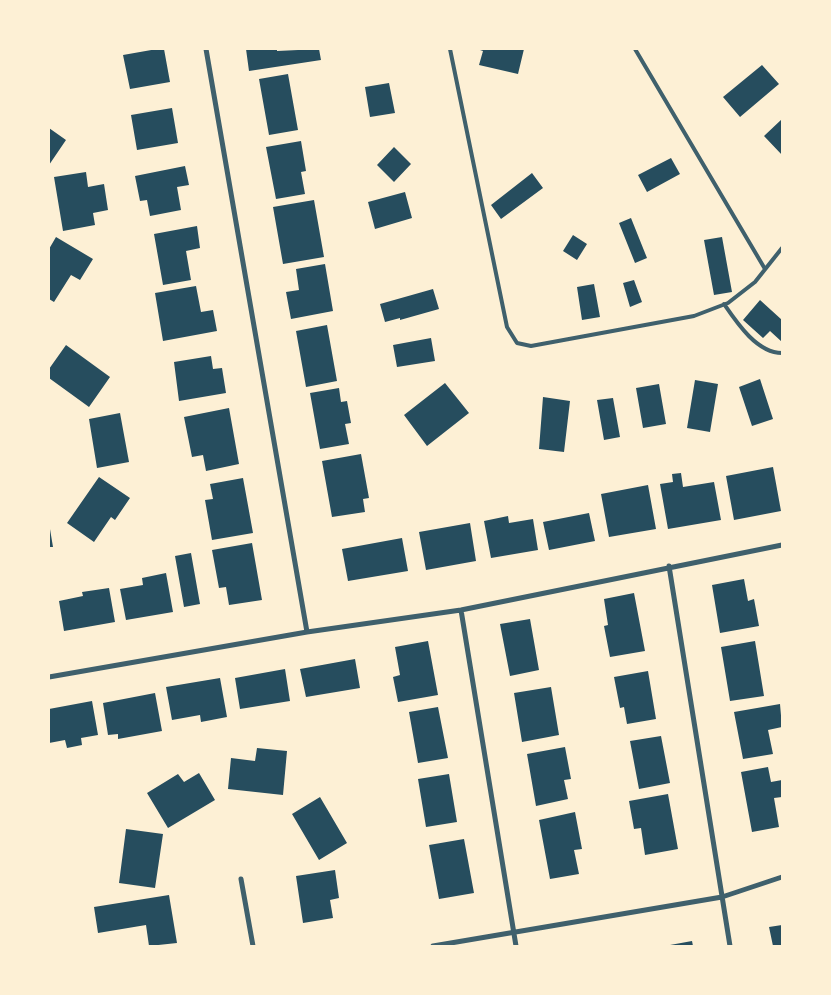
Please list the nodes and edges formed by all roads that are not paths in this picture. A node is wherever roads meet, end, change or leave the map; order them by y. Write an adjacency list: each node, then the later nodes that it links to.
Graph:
1 (206, 49): 11 (street)
2 (450, 49): 6 (lane)
3 (635, 49): 5 (lane)
4 (782, 248): 5 (lane)
5 (765, 269): 6 (lane)
6 (724, 304): 7 (lane)
7 (782, 353)
8 (782, 545): 9 (street)
9 (669, 566): 10 (street); 15 (street)
10 (461, 610): 11 (street); 16 (street)
11 (307, 632): 12 (street)
12 (49, 677)
13 (782, 877): 15 (street)
14 (241, 879): 17 (street)
15 (722, 896): 16 (street); 20 (street)
16 (513, 933): 18 (street); 19 (street)
17 (252, 946)
18 (433, 946)
19 (516, 946)
20 (730, 946)

